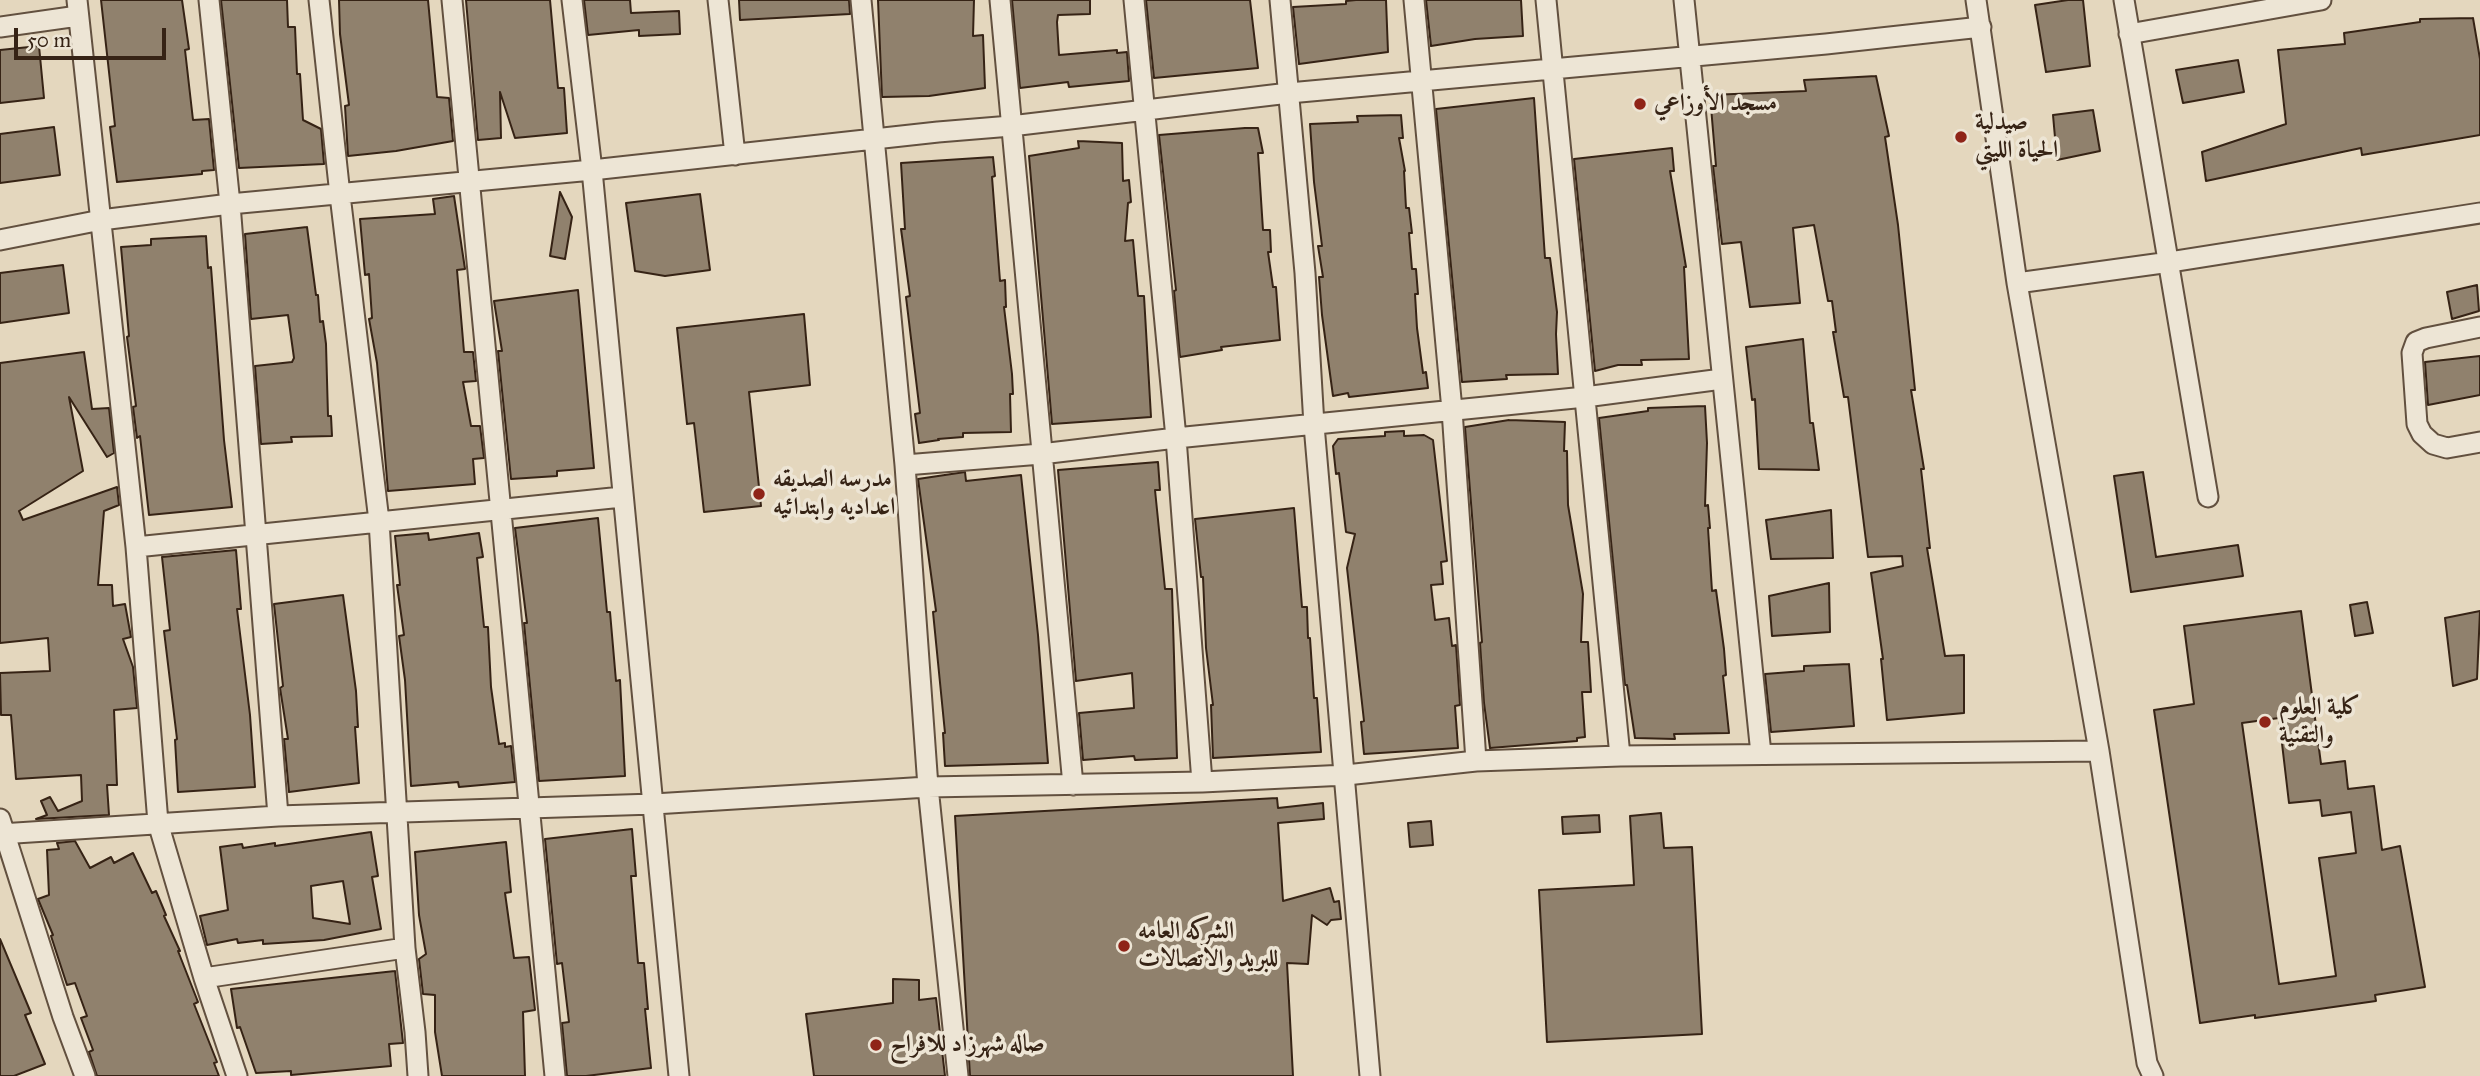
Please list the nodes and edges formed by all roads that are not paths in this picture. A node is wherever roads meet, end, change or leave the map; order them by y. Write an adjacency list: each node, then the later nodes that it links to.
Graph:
1 (209, 0): 31 (street)
2 (319, 0): 30 (street)
3 (452, 0): 29 (street)
4 (572, 0): 28 (street)
5 (718, 0): 27 (street)
6 (861, 0): 26 (street)
7 (1000, 0): 25 (street)
8 (1134, 0): 24 (street)
9 (1280, 0): 23 (street)
10 (1414, 0): 22 (street)
11 (1546, 0): 21 (street)
12 (1684, 0): 20 (street)
13 (1976, 0): 18 (street)
14 (2124, 0): 19 (street)
15 (2321, 0): 19 (street)
16 (77, 8): 17 (street); 33 (street)
17 (0, 27)
18 (1981, 27): 20 (street); 36 (street)
19 (2129, 34): 35 (street)
20 (1689, 57): 21 (street); 38 (street)
21 (1552, 68): 22 (street); 39 (street)
22 (1422, 81): 23 (street); 40 (street)
23 (1289, 93): 24 (street); 41 (street)
24 (1145, 110): 25 (street); 42 (street)
25 (1011, 126): 26 (street); 44 (street)
26 (873, 140): 27 (street); 45 (street)
27 (735, 155): 28 (street)
28 (592, 170): 29 (street); 46 (street)
29 (471, 181): 30 (street); 48 (street)
30 (340, 195): 31 (street); 49 (street)
31 (230, 204): 33 (street); 50 (street)
32 (2480, 213): 35 (street)
33 (101, 220): 34 (street); 51 (street)
34 (0, 240)
35 (2170, 262): 36 (street); 47 (street)
36 (2018, 283): 52 (street)
37 (2480, 327): 43 (street)
38 (1722, 379): 39 (street); 53 (street)
39 (1585, 397): 40 (street); 54 (street)
40 (1452, 410): 41 (street); 55 (street)
41 (1314, 425): 42 (street); 56 (street)
42 (1176, 438): 44 (street); 57 (street)
43 (2480, 442)
44 (1041, 454): 45 (street); 58 (street)
45 (905, 465): 59 (street)
46 (622, 497): 48 (street); 60 (street)
47 (2208, 497)
48 (500, 509): 49 (street); 61 (street)
49 (379, 521): 50 (street); 62 (street)
50 (256, 536): 51 (street); 63 (street)
51 (136, 547): 64 (street)
52 (2099, 751): 53 (street); 68 (street)
53 (1761, 754): 54 (street)
54 (1620, 757): 55 (street)
55 (1476, 761): 56 (street)
56 (1346, 775): 57 (street); 75 (street)
57 (1202, 782): 58 (street)
58 (1073, 785): 59 (street)
59 (928, 787): 60 (street); 74 (street)
60 (654, 804): 61 (street); 73 (street)
61 (531, 807): 62 (street); 72 (street)
62 (398, 814): 63 (street); 66 (street)
63 (278, 816): 64 (street)
64 (158, 823): 65 (street); 67 (street)
65 (2, 829): 69 (street)
66 (405, 948): 67 (street); 71 (street)
67 (204, 978): 70 (street)
68 (2149, 1072)
69 (85, 1076)
70 (237, 1076)
71 (418, 1076)
72 (555, 1076)
73 (679, 1076)
74 (958, 1076)
75 (1370, 1076)

